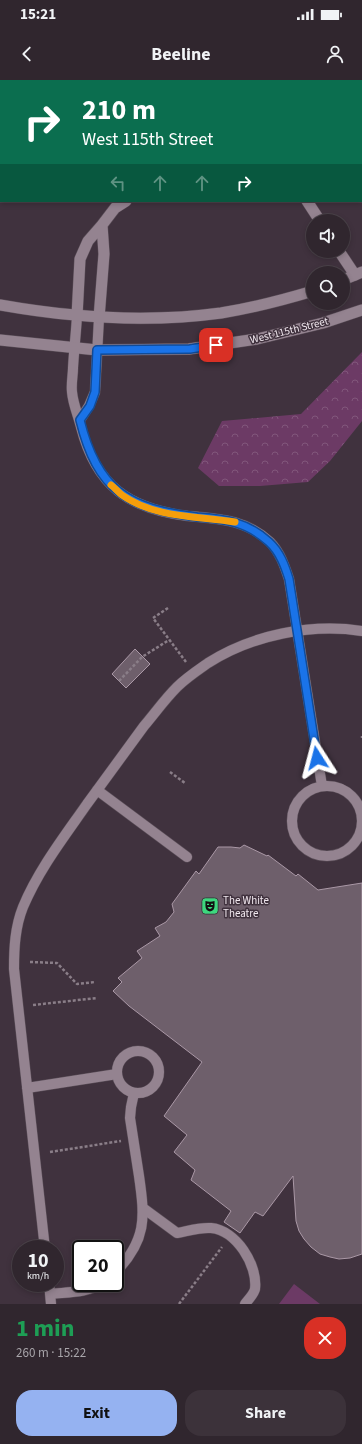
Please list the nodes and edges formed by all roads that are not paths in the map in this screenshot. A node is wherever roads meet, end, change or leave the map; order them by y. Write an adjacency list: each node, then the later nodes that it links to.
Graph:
1 (124, 202): 4 (street)
2 (308, 202): 3 (street)
3 (315, 214)
4 (102, 225): 10 (street); 11 (street)
5 (345, 258): 6 (street)
6 (359, 274)
7 (306, 293): 11 (street)
8 (0, 305): 10 (street)
9 (362, 310): 14 (street, West 115th Street)
10 (77, 316): 11 (street); 13 (lane)
11 (99, 318): 14 (lane)
12 (0, 340): 13 (street, West 115th Street)
13 (75, 348): 14 (street, West 115th Street); 15 (lane)
14 (97, 350): 15 (lane)
15 (80, 420): 16 (lane)
16 (298, 631): 17 (lane); 18 (lane); 19 (lane)
17 (362, 631)
18 (322, 786): 18 (lane)
19 (97, 790): 20 (lane); 22 (lane)
20 (187, 857)
21 (117, 1074): 22 (lane); 23 (lane); 23 (lane)
22 (27, 1088): 25 (lane)
23 (134, 1093): 24 (lane)
24 (143, 1208): 26 (lane); 29 (lane)
25 (44, 1240)
26 (124, 1262)
27 (78, 1292): 28 (lane)
28 (50, 1299)
29 (244, 1304)

